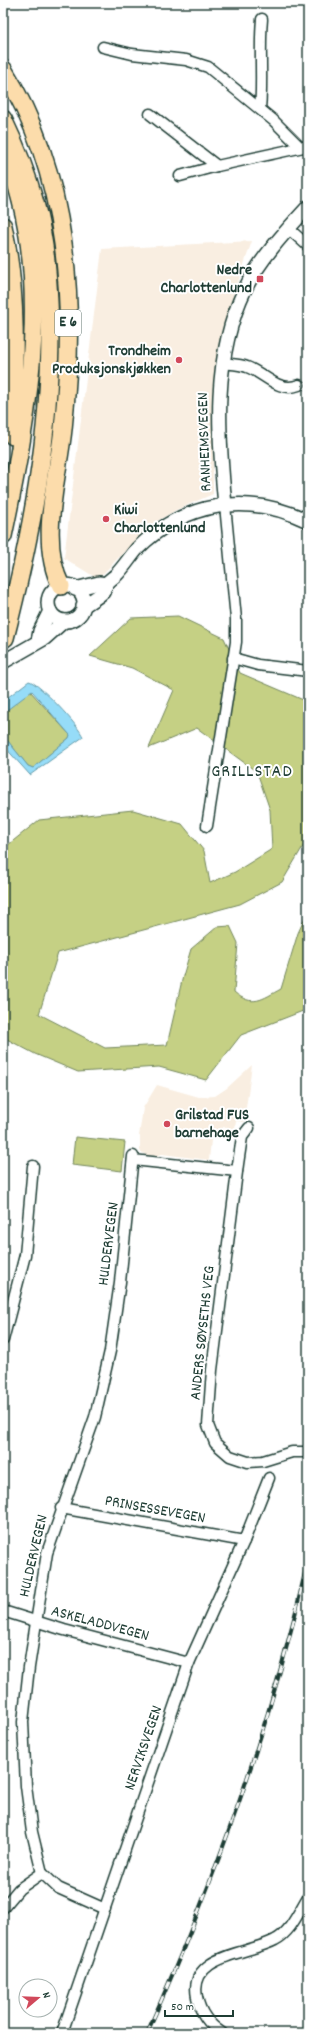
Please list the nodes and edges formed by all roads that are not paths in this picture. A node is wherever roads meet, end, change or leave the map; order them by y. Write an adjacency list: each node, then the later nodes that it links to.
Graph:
1 (262, 19): 5 (street)
2 (103, 47): 5 (street)
3 (3, 69): 24 (highway, E 6)
4 (3, 90): 16 (highway, E 6)
5 (260, 109): 8 (street)
6 (150, 114): 10 (street)
7 (3, 119): 16 (highway, E 6)
8 (304, 146): 10 (street)
9 (3, 148): 19 (highway, E 6)
10 (217, 166): 11 (street)
11 (180, 176)
12 (308, 207): 14 (street, RANHEIMSVEGEN)
13 (3, 226): 19 (highway, E 6)
14 (288, 228): 15 (street); 17 (street, RANHEIMSVEGEN)
15 (308, 246)
16 (47, 272): 28 (highway, E 6)
17 (222, 363): 18 (street); 20 (street, RANHEIMSVEGEN)
18 (299, 385)
19 (18, 453): 22 (highway, E 6)
20 (225, 505): 21 (street, RANHEIMSVEGEN); 23 (street); 30 (street)
21 (308, 521)
22 (3, 536)
23 (107, 584): 24 (street); 25 (street)
24 (68, 588): 25 (street); 26 (street)
25 (83, 606): 27 (street)
26 (50, 611): 27 (street); 29 (street)
27 (64, 621): 29 (street)
28 (5, 638)
29 (38, 641): 31 (street)
30 (233, 658): 32 (street); 33 (street)
31 (3, 662)
32 (308, 671)
33 (207, 826)
34 (249, 1128): 36 (street, ANDERS SØYSETHS VEG)
35 (33, 1166): 37 (street)
36 (237, 1171): 38 (street, ANDERS SØYSETHS VEG); 40 (street, HULDERVEGEN)
37 (3, 1340)
38 (308, 1452)
39 (269, 1478): 41 (street, NERVIKSVEGEN)
40 (62, 1508): 41 (street, PRINSESSEVEGEN); 43 (street, HULDERVEGEN)
41 (244, 1541): 44 (street, NERVIKSVEGEN)
42 (3, 1611): 43 (street, ASKELADDVEGEN)
43 (35, 1622): 44 (street, ASKELADDVEGEN); 45 (street, HULDERVEGEN)
44 (190, 1662): 48 (street, NERVIKSVEGEN)
45 (42, 1873): 47 (street); 48 (street)
46 (308, 1897): 50 (street)
47 (3, 1908)
48 (105, 1909): 49 (street, NERVIKSVEGEN)
49 (62, 2033)
50 (222, 2033)

